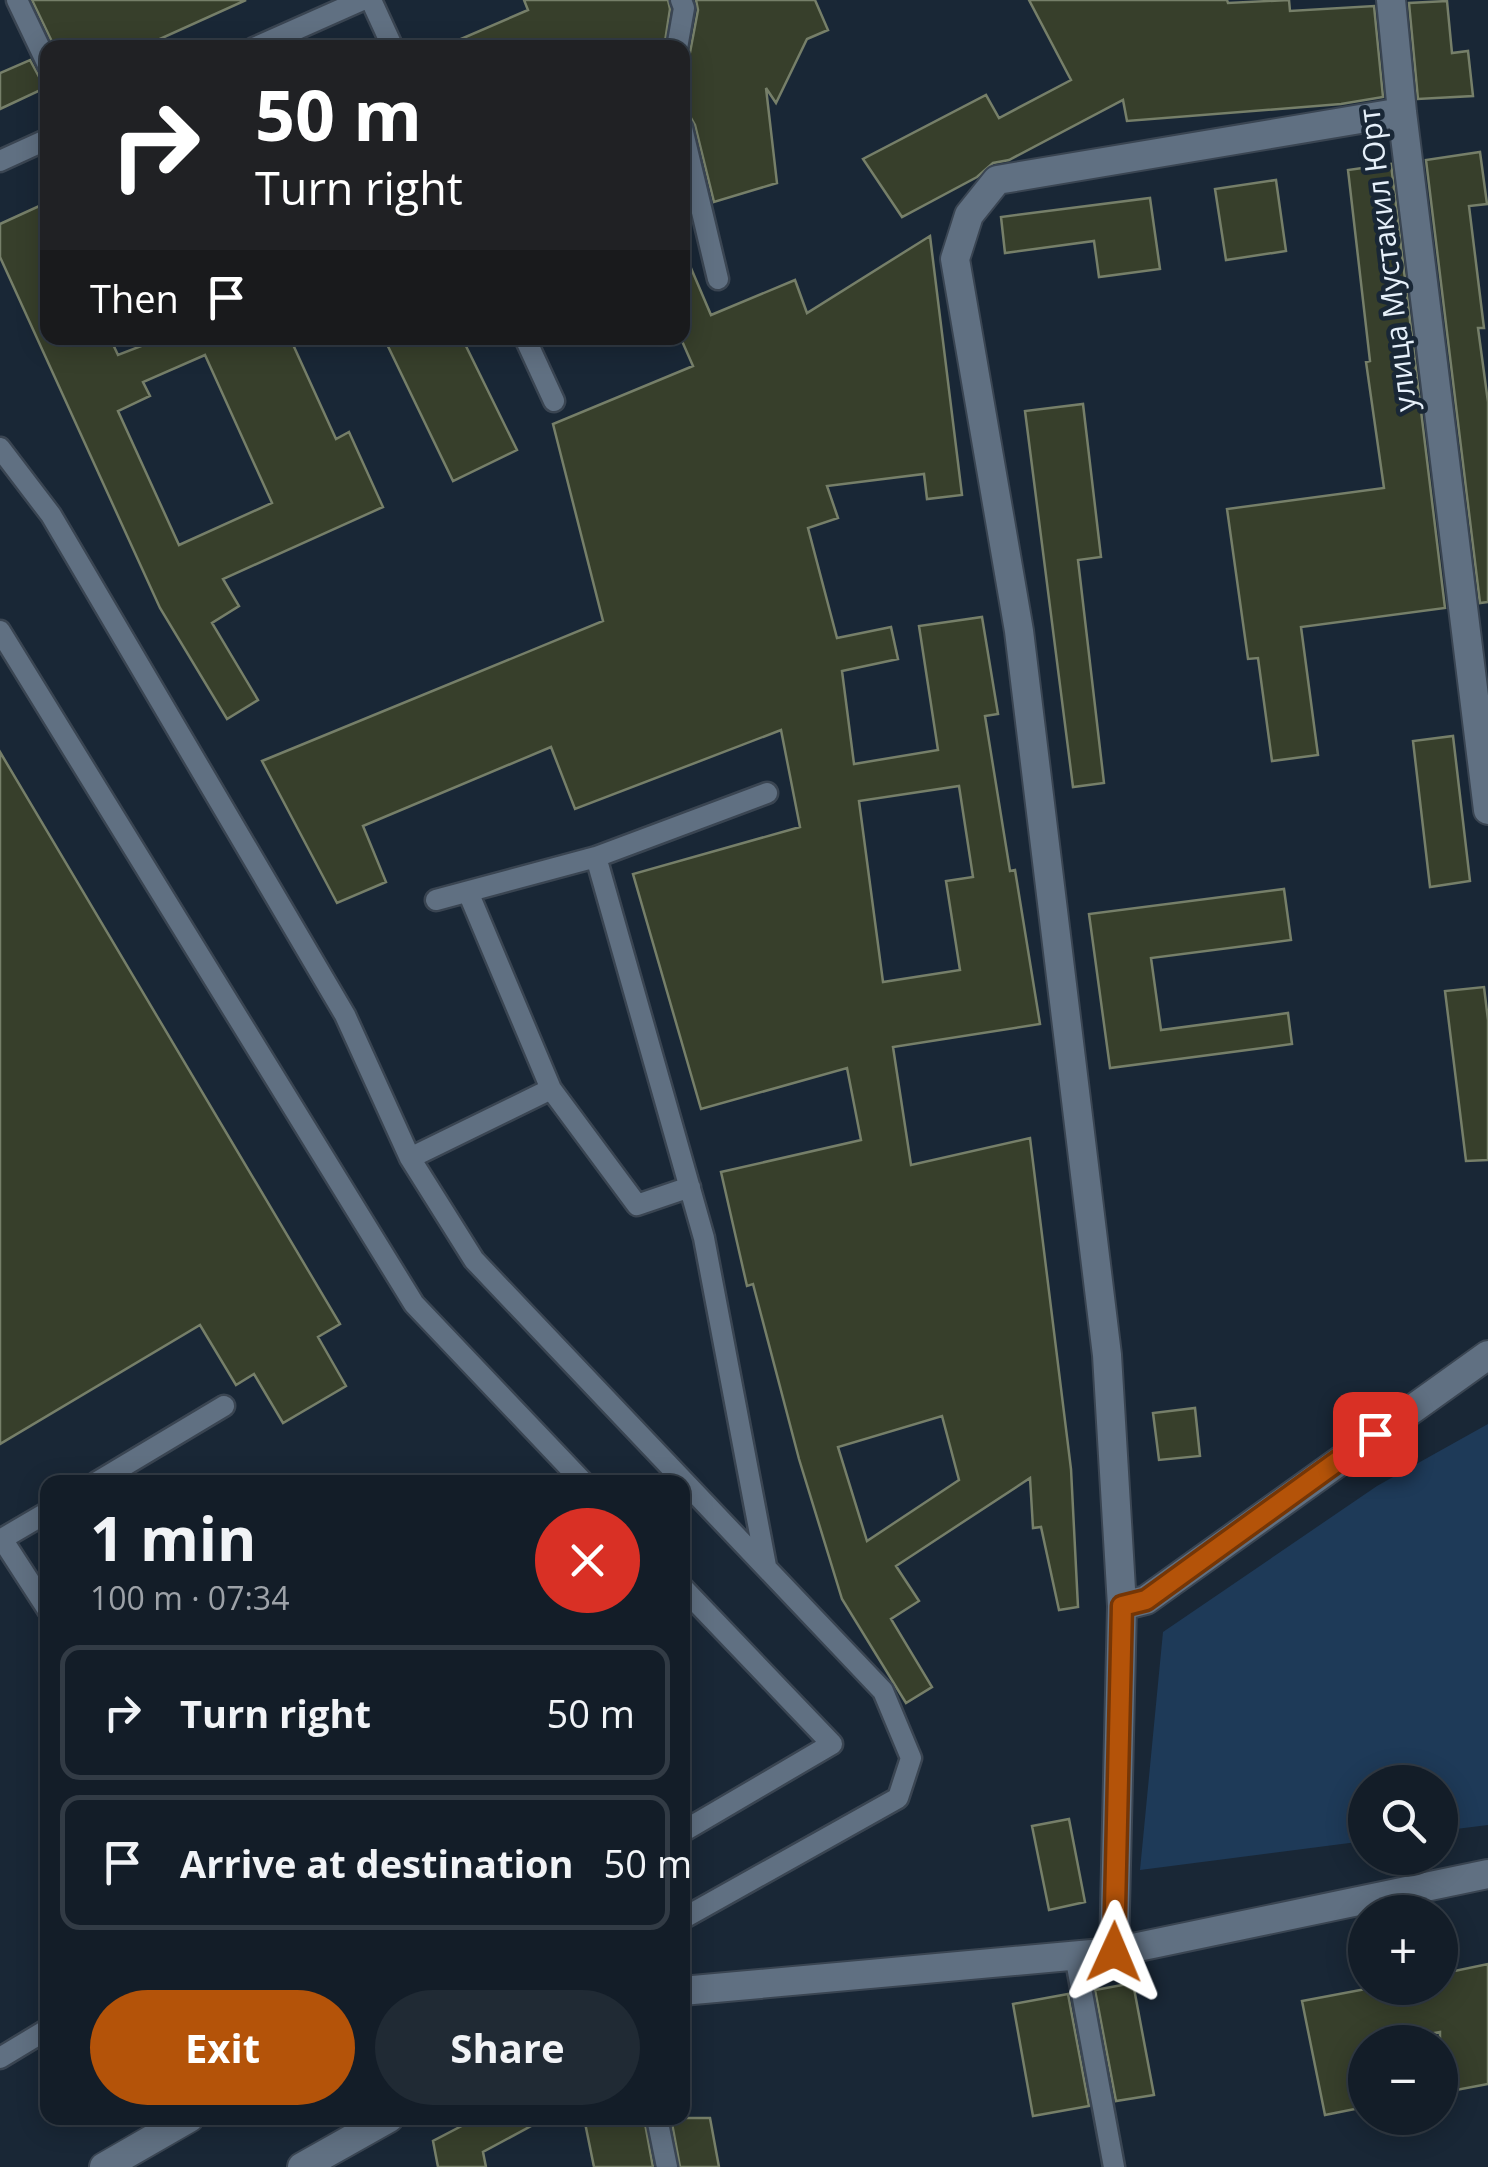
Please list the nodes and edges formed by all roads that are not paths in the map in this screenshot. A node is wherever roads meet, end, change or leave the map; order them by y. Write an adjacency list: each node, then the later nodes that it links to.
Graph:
1 (18, 0): 9 (lane)
2 (362, 0): 6 (lane)
3 (371, 0): 7 (lane)
4 (681, 0): 8 (lane)
5 (1392, 0): 10 (street, улица Мустакил Юрт)
6 (272, 40)
7 (389, 40)
8 (678, 40)
9 (40, 48)
10 (1402, 112): 20 (street, улица Мустакил Юрт); 38 (street)
11 (40, 143): 12 (lane)
12 (0, 161)
13 (690, 162): 14 (lane)
14 (718, 280)
15 (528, 345): 16 (lane)
16 (554, 401)
17 (0, 448): 25 (lane)
18 (0, 631): 30 (lane)
19 (766, 793): 21 (lane)
20 (1488, 810)
21 (596, 857): 22 (lane); 26 (lane)
22 (468, 892): 23 (lane); 24 (lane)
23 (436, 900)
24 (551, 1089): 25 (lane); 26 (lane)
25 (410, 1158): 31 (lane)
26 (690, 1187): 35 (lane)
27 (1488, 1355): 38 (street)
28 (224, 1406): 29 (lane)
29 (109, 1475)
30 (577, 1475)
31 (679, 1475)
32 (690, 1486): 35 (lane)
33 (40, 1517): 34 (lane)
34 (1, 1540): 37 (lane)
35 (766, 1566): 41 (lane)
36 (690, 1595): 39 (lane)
37 (40, 1598)
38 (1122, 1606): 42 (street)
39 (690, 1827)
40 (1488, 1874): 42 (street)
41 (690, 1915)
42 (1114, 1952): 43 (street)
43 (1074, 1956): 44 (street); 53 (lane)
44 (690, 1990)
45 (40, 2034): 46 (lane)
46 (0, 2058)
47 (178, 2125): 50 (street)
48 (377, 2125): 51 (street)
49 (658, 2125): 52 (lane)
50 (104, 2167)
51 (302, 2167)
52 (666, 2167)
53 (1114, 2167)

